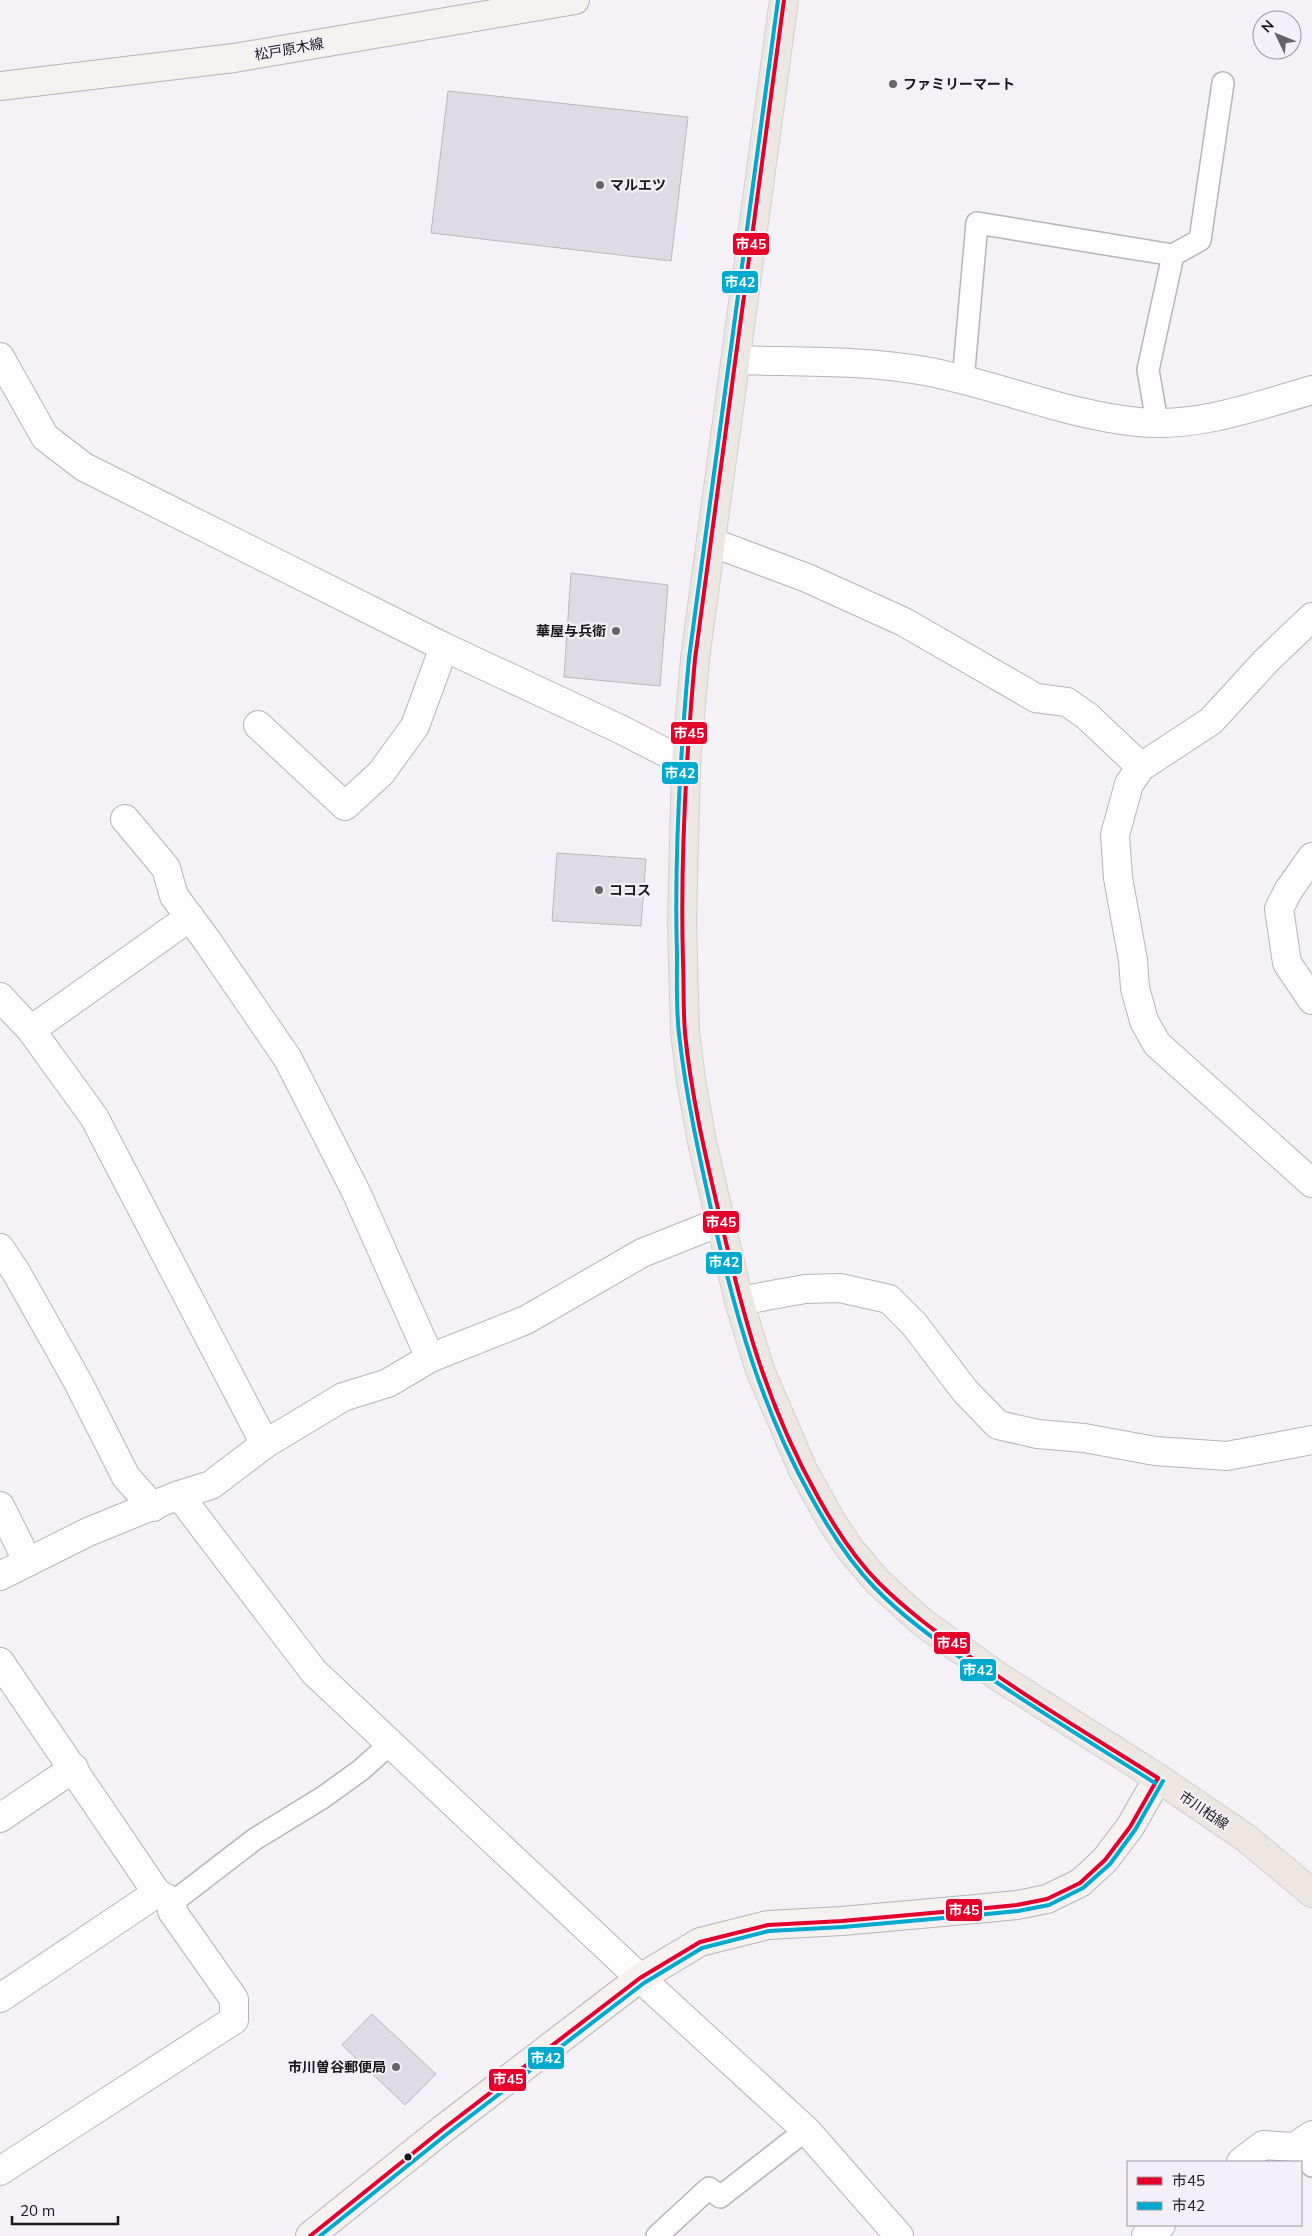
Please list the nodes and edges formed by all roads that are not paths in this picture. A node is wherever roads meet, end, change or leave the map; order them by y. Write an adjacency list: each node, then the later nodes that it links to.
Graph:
1 (575, 0): 4 (main road, 松戸原木線)
2 (784, 0): 7 (main road, 市川柏線)
3 (1223, 83): 5 (lane)
4 (0, 86)
5 (1173, 255): 8 (lane); 10 (lane)
6 (0, 357): 13 (street)
7 (736, 360): 8 (street); 11 (main road, 市川柏線)
8 (963, 381): 10 (street)
9 (1312, 390): 10 (street)
10 (1156, 422)
11 (711, 542): 15 (main road, 市川柏線); 16 (street)
12 (1312, 617): 16 (street)
13 (444, 646): 14 (street); 15 (street)
14 (258, 725)
15 (686, 763): 24 (main road, 市川柏線)
16 (1141, 767): 23 (street)
17 (125, 819): 19 (street)
18 (1312, 857): 21 (street)
19 (190, 917): 22 (street); 27 (street)
20 (0, 997): 22 (street)
21 (1312, 1000)
22 (31, 1030): 29 (street)
23 (1312, 1183)
24 (720, 1222): 26 (main road, 市川柏線); 27 (street)
25 (0, 1248): 32 (street)
26 (739, 1302): 28 (street); 38 (main road, 市川柏線)
27 (430, 1358): 29 (street)
28 (1312, 1440)
29 (265, 1444): 30 (street)
30 (179, 1495): 32 (street); 36 (street)
31 (0, 1506): 33 (street)
32 (153, 1507): 33 (street)
33 (28, 1562): 34 (street)
34 (0, 1576)
35 (0, 1662): 37 (street)
36 (391, 1743): 41 (lane); 42 (street)
37 (74, 1768): 39 (street); 41 (street)
38 (1158, 1778): 40 (main road, 市川柏線); 42 (main road)
39 (0, 1818)
40 (1312, 1893)
41 (165, 1898): 43 (street); 47 (street)
42 (640, 1978): 44 (street); 49 (main road)
43 (0, 1998)
44 (806, 2130): 50 (lane); 51 (street)
45 (1306, 2149): 46 (street)
46 (1242, 2161)
47 (0, 2171)
48 (1160, 2226): 52 (street)
49 (310, 2236)
50 (657, 2236)
51 (899, 2236)
52 (1146, 2236)

